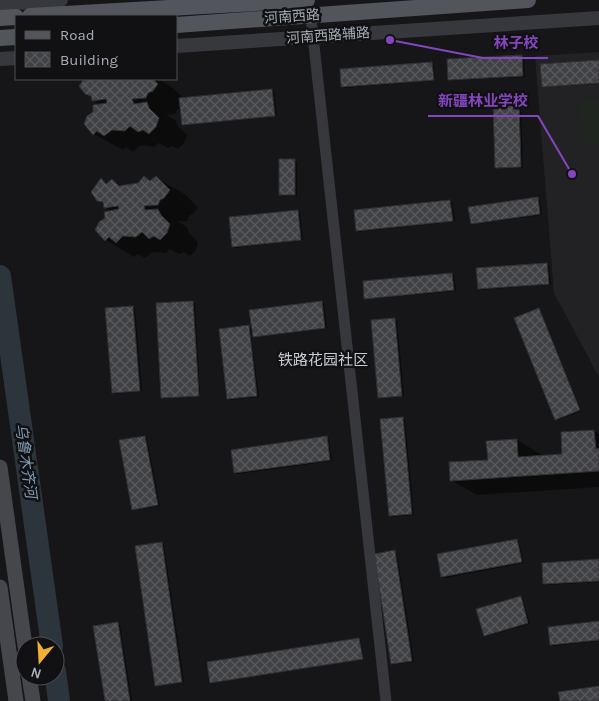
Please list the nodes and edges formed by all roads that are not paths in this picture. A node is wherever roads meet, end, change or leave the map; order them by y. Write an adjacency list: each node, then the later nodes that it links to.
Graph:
1 (61, 0): 3 (street)
2 (528, 0): 4 (main road, 河南西路)
3 (0, 4)
4 (309, 5): 5 (main road, 河南西路); 9 (main road, 河南西路); 10 (street)
5 (55, 15)
6 (15, 17): 7 (main road)
7 (0, 18)
8 (599, 18): 10 (street, 河南西路辅路)
9 (178, 24)
10 (312, 36): 13 (street, 河南西路辅路); 22 (street)
11 (15, 37): 12 (main road)
12 (0, 38)
13 (178, 46)
14 (15, 58): 15 (street)
15 (0, 59)
16 (0, 467): 18 (main road)
17 (0, 587): 20 (main road)
18 (24, 636)
19 (31, 686): 21 (main road)
20 (16, 701)
21 (33, 701)
22 (386, 701)

